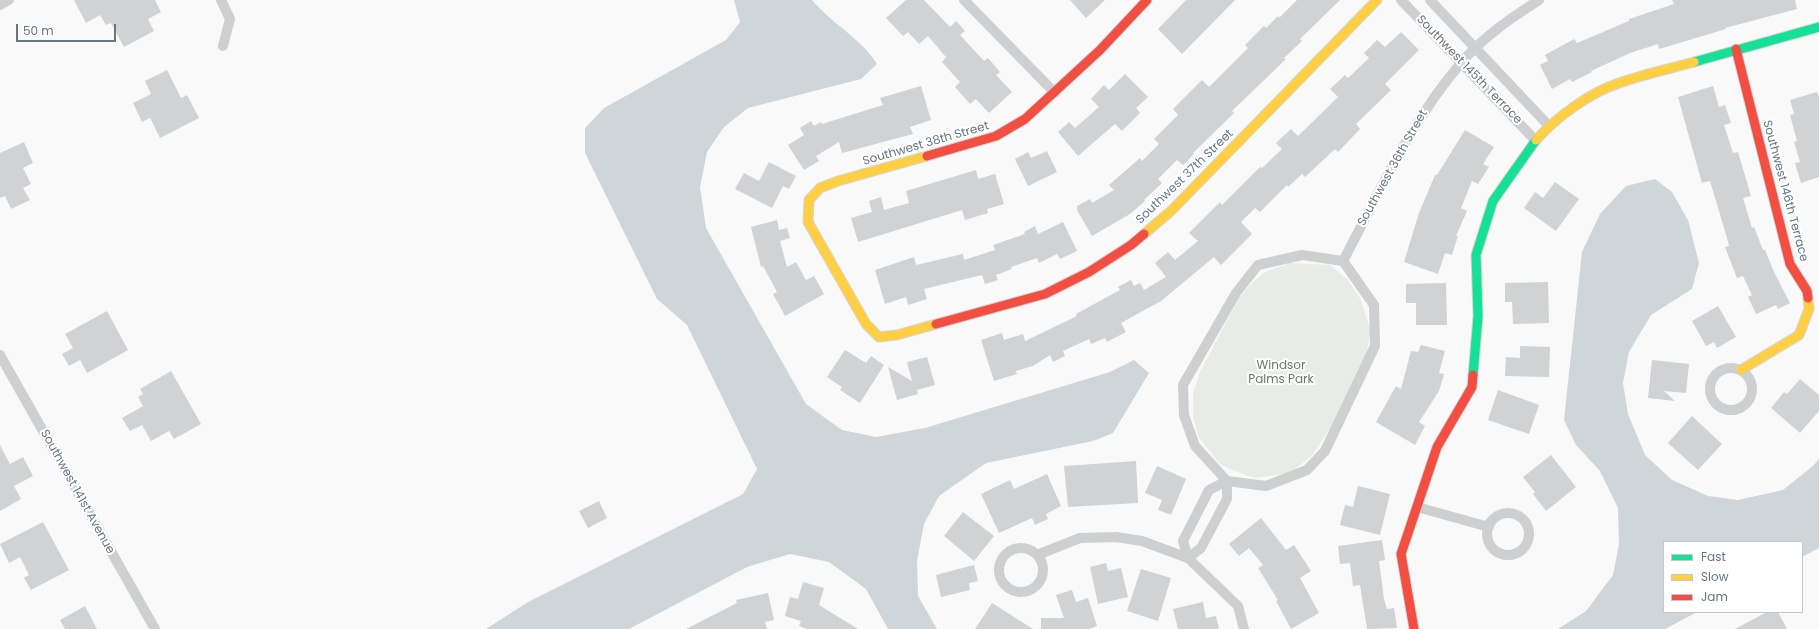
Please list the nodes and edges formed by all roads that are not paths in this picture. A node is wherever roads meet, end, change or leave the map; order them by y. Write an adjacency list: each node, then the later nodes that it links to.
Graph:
1 (9, 0): 9 (street)
2 (221, 0): 11 (street)
3 (964, 0): 15 (street)
4 (1148, 0): 15 (street, Southwest 38th Street)
5 (1377, 0): 18 (street, Southwest 37th Street)
6 (1401, 0): 14 (street, Southwest 145th Terrace)
7 (1430, 0): 12 (street, Southwest 145th Terrace)
8 (1539, 0): 12 (street, Southwest 36th Street)
9 (0, 5)
10 (1819, 27): 13 (street)
11 (223, 46)
12 (1475, 48): 14 (street, Southwest 36th Street); 16 (street, Southwest 145th Terrace)
13 (1736, 49): 16 (street); 21 (street, Southwest 146th Terrace)
14 (1461, 62): 17 (street, Southwest 145th Terrace); 19 (street, Southwest 36th Street)
15 (1055, 93): 18 (street, Southwest 38th Street)
16 (1549, 126): 17 (street)
17 (1536, 141): 23 (street)
18 (809, 200)
19 (1343, 261): 22 (street); 22 (street)
20 (0, 355): 27 (street, Southwest 141st Avenue)
21 (1741, 370): 21 (street)
22 (1227, 481): 26 (street); 26 (street)
23 (1417, 507): 24 (street); 29 (street)
24 (1489, 527): 24 (street)
25 (1037, 556): 25 (street); 26 (street)
26 (1188, 558): 28 (street)
27 (155, 629)
28 (1244, 629)
29 (1414, 629)

